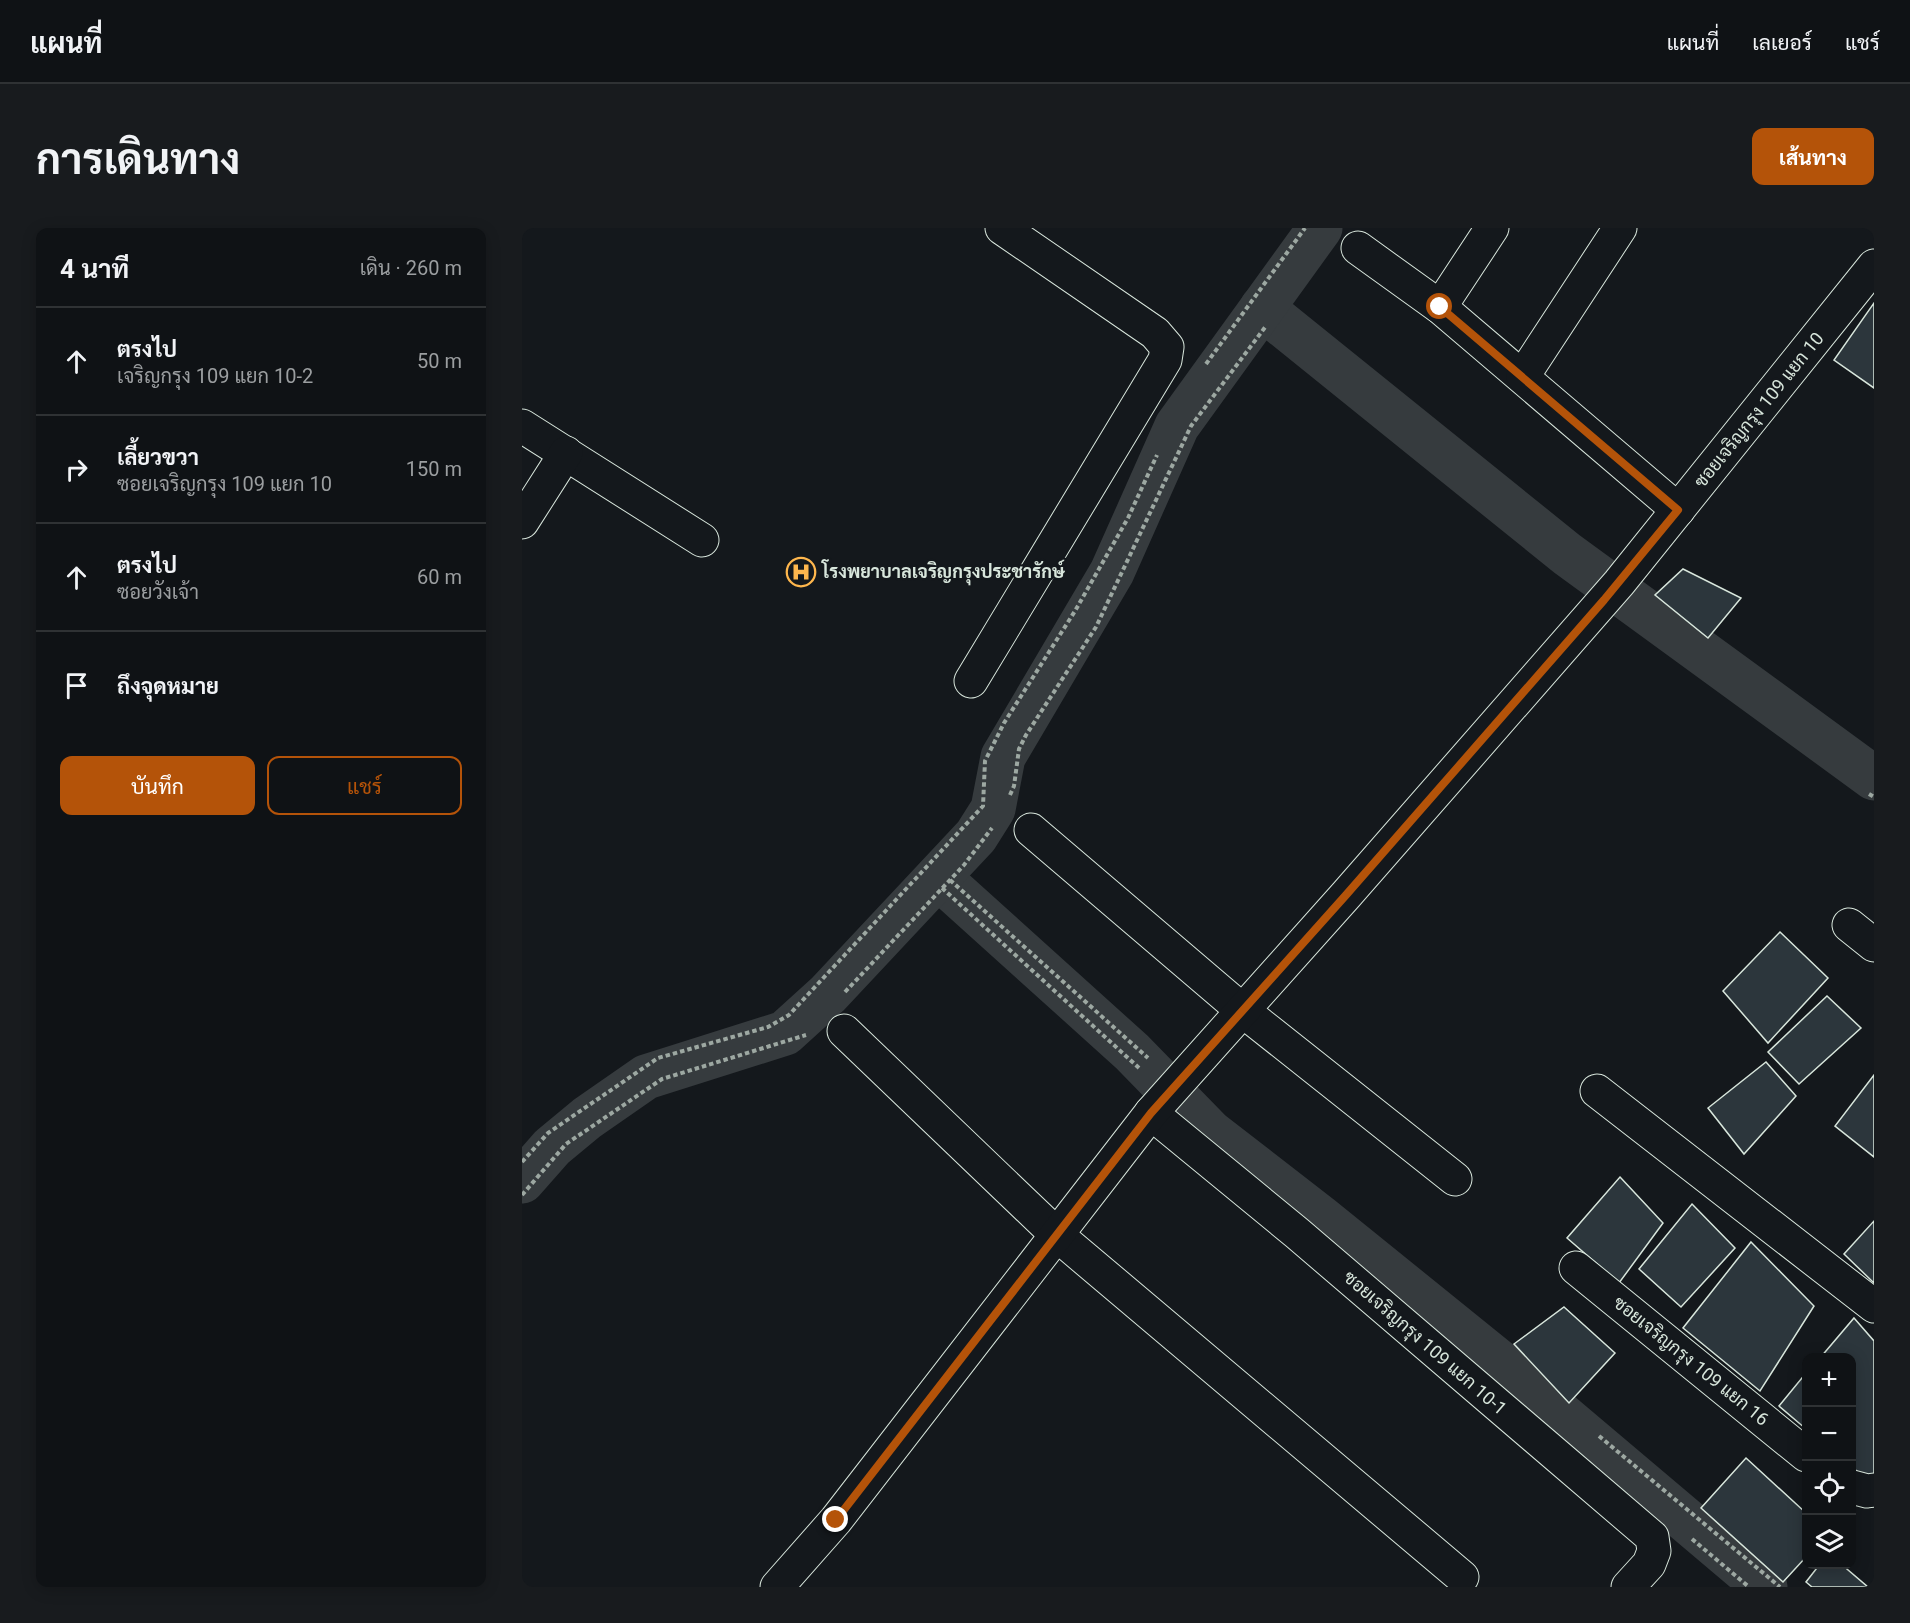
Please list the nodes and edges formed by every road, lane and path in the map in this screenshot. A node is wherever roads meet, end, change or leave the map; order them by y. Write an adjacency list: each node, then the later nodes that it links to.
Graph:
1 (1002, 228): 17 (street)
2 (1305, 228): 9 (path)
3 (1492, 228): 7 (street)
4 (1620, 228): 10 (street)
5 (1358, 249): 7 (street)
6 (1874, 266): 14 (street, ซอยเจริญกรุง 109 แยก 10)
7 (1440, 307): 10 (street)
8 (1266, 326): 20 (path)
9 (1201, 371)
10 (1523, 376): 14 (street)
11 (522, 426): 12 (street)
12 (566, 453): 15 (street); 16 (street)
13 (1158, 454): 29 (path)
14 (1678, 510): 24 (street, ซอยเจริญกรุง 109 แยก 10)
15 (522, 522)
16 (702, 540)
17 (971, 681)
18 (1869, 794): 19 (path)
19 (1874, 797)
20 (1007, 804)
21 (997, 821): 23 (path)
22 (1031, 830): 24 (street)
23 (845, 993)
24 (1242, 1010): 28 (street, ซอยเจริญกรุง 109 แยก 10); 30 (street)
25 (812, 1028): 31 (path)
26 (844, 1031): 32 (street)
27 (1597, 1091): 34 (street)
28 (1164, 1099): 32 (street, ซอยเจริญกรุง 109 แยก 10); 40 (street, ซอยเจริญกรุง 109 แยก 10-1)
29 (522, 1162)
30 (1455, 1179)
31 (522, 1195)
32 (1057, 1235): 38 (street); 39 (street, ซอยเจริญกรุง 109 แยก 10)
33 (1576, 1268): 35 (street, ซอยเจริญกรุง 109 แยก 16)
34 (1874, 1306)
35 (1802, 1452)
36 (1856, 1488): 37 (street)
37 (1874, 1490)
38 (1462, 1576)
39 (777, 1587)
40 (1628, 1587)

